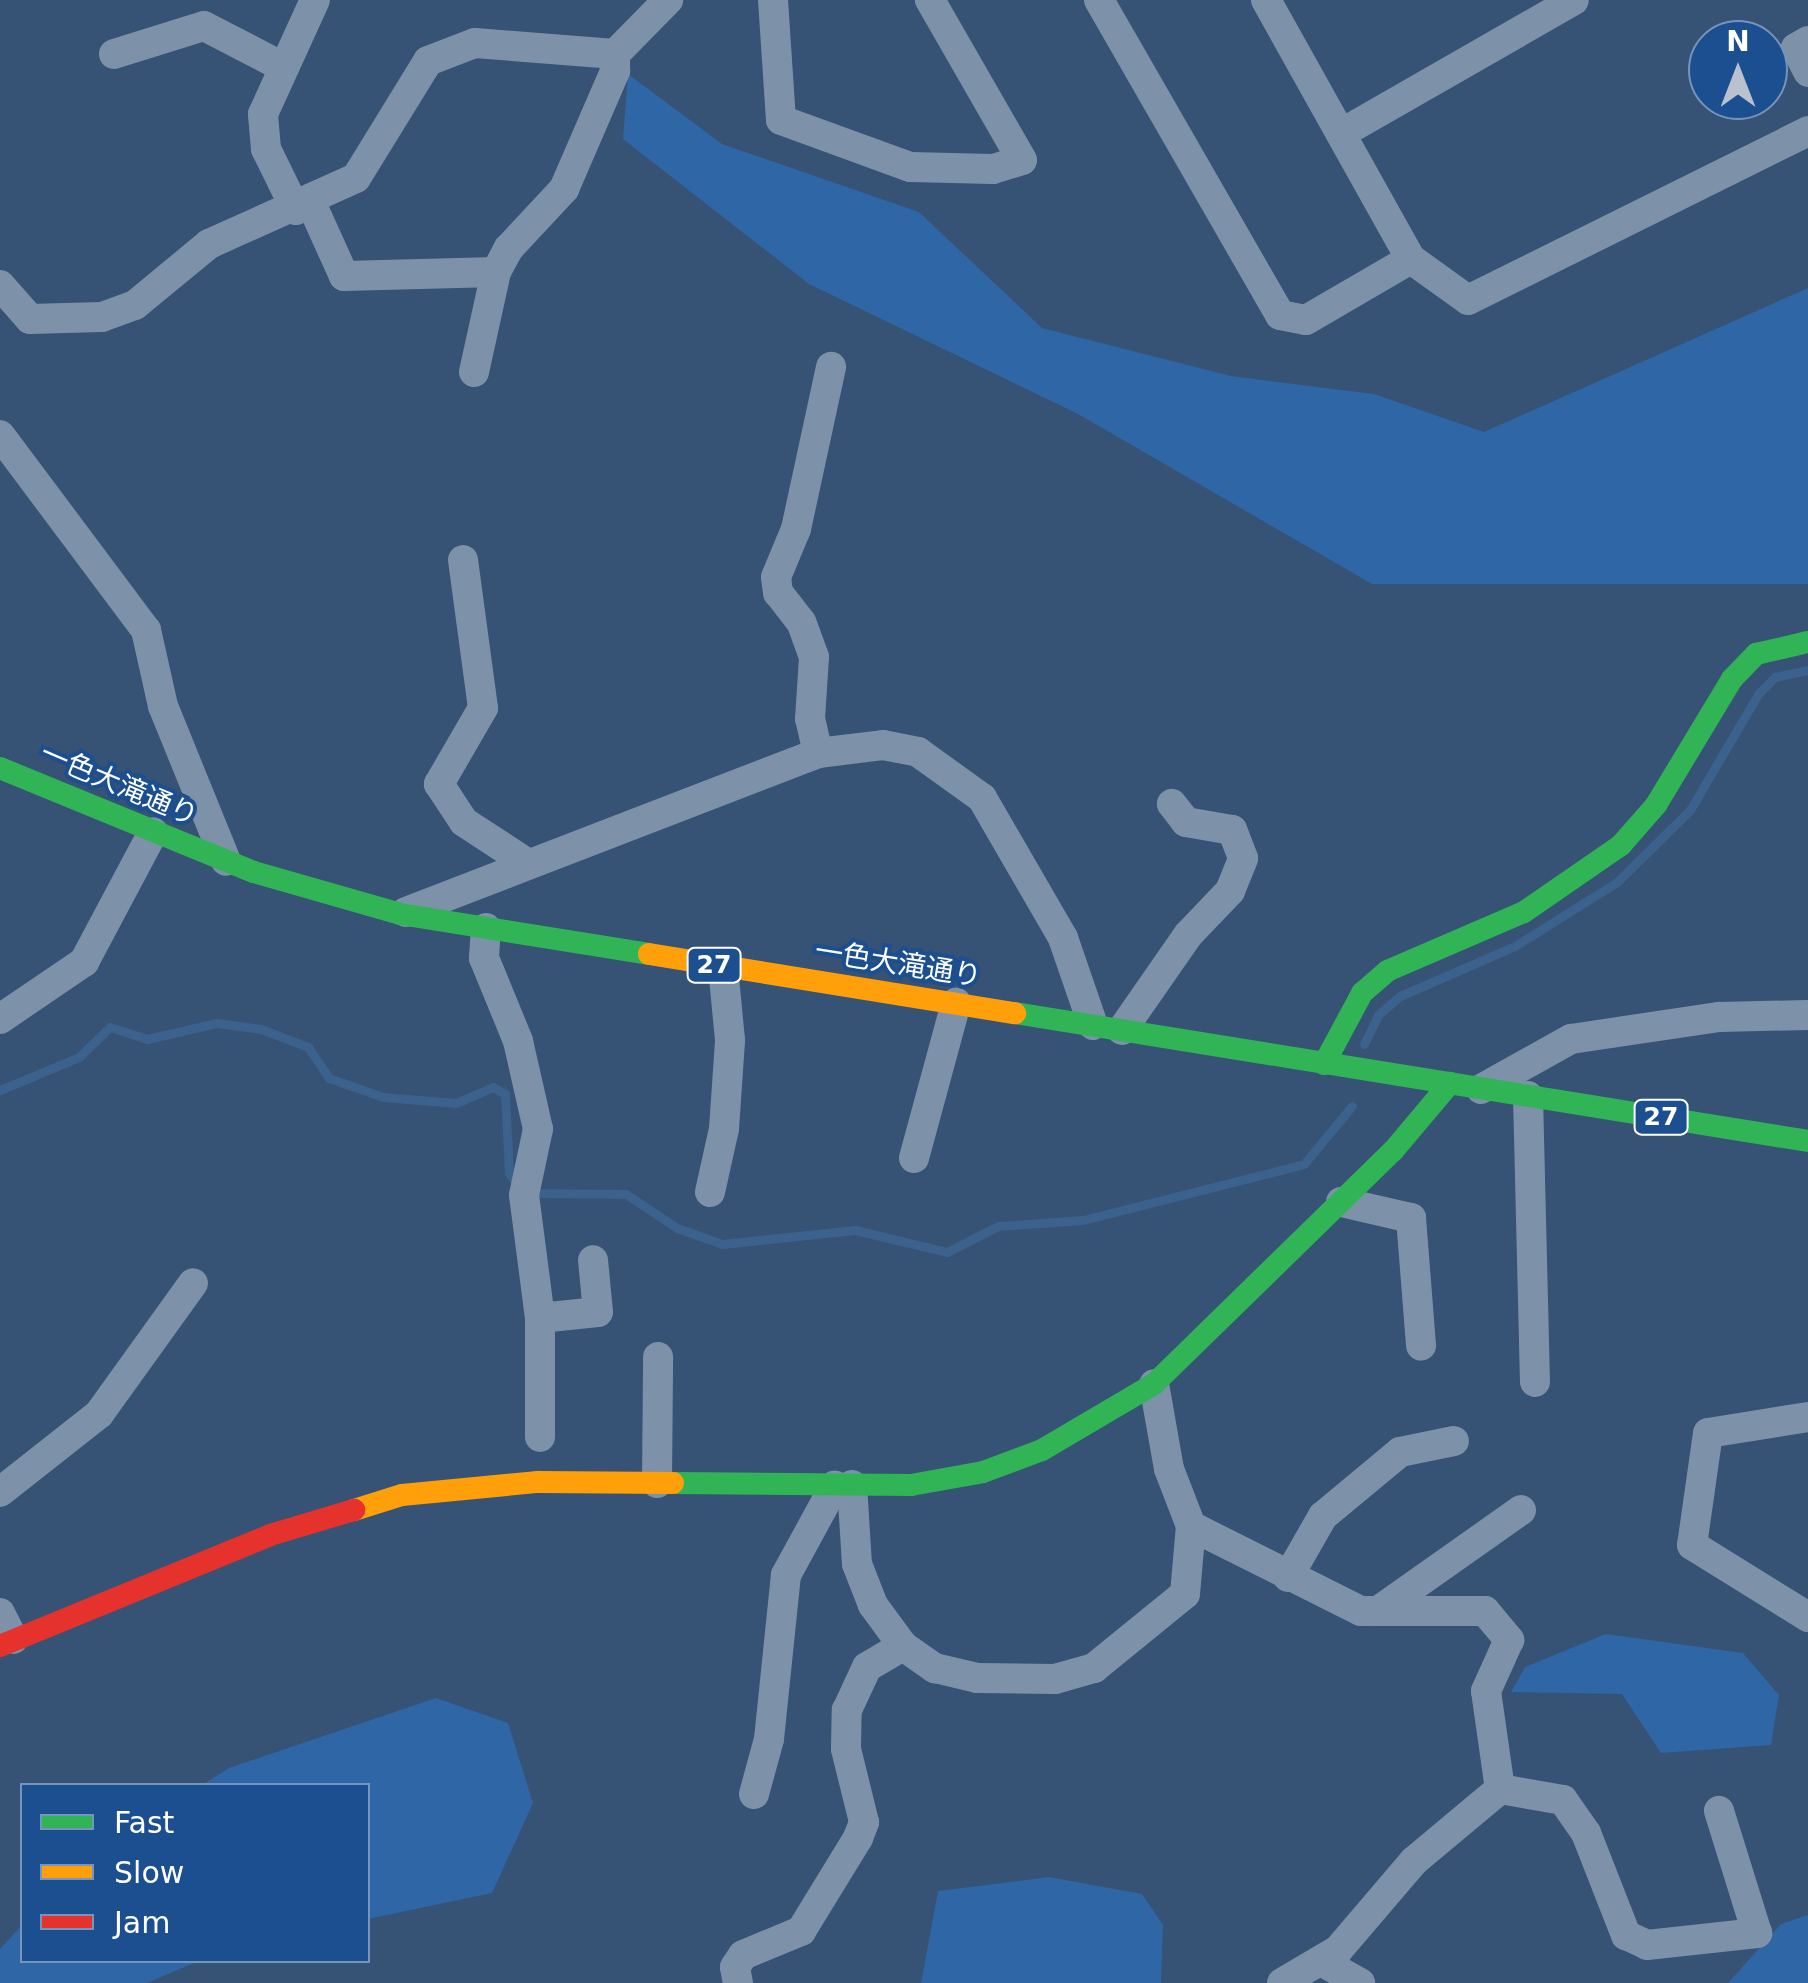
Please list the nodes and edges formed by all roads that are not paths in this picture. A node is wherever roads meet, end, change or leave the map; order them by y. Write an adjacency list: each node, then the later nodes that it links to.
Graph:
1 (315, 0): 11 (street)
2 (668, 0): 10 (street)
3 (773, 0): 4 (street)
4 (930, 0)
5 (1099, 0): 16 (street)
6 (1574, 0): 14 (street)
7 (1271, 1): 14 (street)
8 (1808, 41): 12 (street)
9 (114, 54): 11 (street)
10 (614, 54): 15 (street); 17 (street)
11 (283, 66): 15 (street)
12 (1808, 72)
13 (1808, 131): 16 (street)
14 (1342, 134): 16 (street)
15 (303, 206): 17 (street); 18 (street)
16 (1412, 259)
17 (496, 272): 20 (street)
18 (0, 286)
19 (831, 367): 24 (street)
20 (474, 372)
21 (0, 435): 28 (street)
22 (463, 560): 29 (street)
23 (1808, 642): 37 (street)
24 (818, 753): 29 (street); 36 (street)
25 (0, 768): 27 (street, 一色大滝通り / 27)
26 (1172, 804): 36 (street)
27 (153, 832): 28 (street, 一色大滝通り / 27); 35 (street)
28 (226, 861): 30 (street, 一色大滝通り / 27)
29 (526, 863): 30 (street)
30 (400, 914): 31 (street, 一色大滝通り / 27)
31 (486, 928): 32 (street, 一色大滝通り / 27); 47 (street)
32 (723, 967): 33 (street, 一色大滝通り / 27); 43 (street)
33 (956, 1003): 36 (street, 一色大滝通り / 27); 42 (street)
34 (1808, 1015): 39 (street)
35 (0, 1019)
36 (1108, 1028): 37 (street, 一色大滝通り / 27)
37 (1324, 1064): 38 (street, 一色大滝通り / 27)
38 (1450, 1084): 39 (street, 一色大滝通り / 27); 44 (street)
39 (1482, 1089): 40 (street, 一色大滝通り / 27)
40 (1528, 1096): 41 (street, 一色大滝通り / 27); 50 (street)
41 (1808, 1141)
42 (914, 1158)
43 (710, 1192)
44 (1341, 1202): 48 (street); 51 (street)
45 (593, 1260): 47 (street)
46 (193, 1283): 57 (street)
47 (540, 1318): 53 (street)
48 (1421, 1346)
49 (658, 1357): 55 (street)
50 (1535, 1382)
51 (1154, 1384): 56 (street); 59 (street)
52 (1808, 1417): 62 (street)
53 (540, 1436)
54 (1454, 1441): 60 (street)
55 (657, 1483): 56 (street); 63 (street)
56 (844, 1485): 64 (street); 66 (street)
57 (0, 1492)
58 (1521, 1510): 61 (street)
59 (1192, 1526): 60 (street); 64 (street)
60 (1288, 1577): 61 (street)
61 (1378, 1611): 65 (street)
62 (1808, 1617)
63 (4, 1633)
64 (903, 1646): 69 (street)
65 (1500, 1789): 67 (street); 68 (street)
66 (754, 1794)
67 (1719, 1811)
68 (1320, 1960): 70 (street); 71 (street)
69 (738, 1983)
70 (1282, 1983)
71 (1360, 1983)

